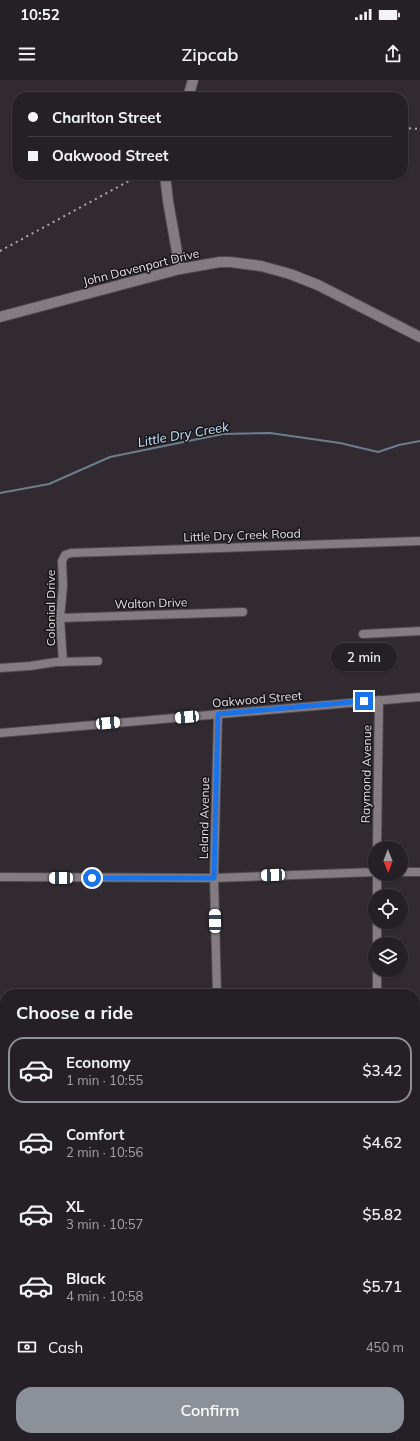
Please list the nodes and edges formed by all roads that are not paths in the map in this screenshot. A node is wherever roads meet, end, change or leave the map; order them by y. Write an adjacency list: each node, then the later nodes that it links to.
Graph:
1 (193, 80): 2 (street)
2 (189, 92)
3 (166, 180): 4 (street)
4 (180, 268): 5 (street, John Davenport Drive); 6 (street, John Davenport Drive)
5 (0, 317)
6 (420, 337)
7 (420, 541): 8 (street, Little Dry Creek Road)
8 (65, 555): 10 (street, Colonial Drive)
9 (243, 612): 10 (street, Walton Drive)
10 (60, 618): 14 (street, Colonial Drive)
11 (420, 631): 12 (street)
12 (363, 634)
13 (98, 661): 14 (street)
14 (63, 662): 15 (street)
15 (0, 668)
16 (420, 696): 17 (street, Oakwood Street)
17 (379, 700): 18 (street, Oakwood Street); 20 (street, Raymond Avenue)
18 (218, 714): 19 (street, Oakwood Street); 25 (street, Leland Avenue)
19 (0, 733)
20 (377, 841)
21 (408, 872): 22 (street)
22 (420, 872)
23 (368, 873): 25 (street)
24 (0, 877): 25 (street)
25 (214, 878): 27 (street, Leland Avenue)
26 (377, 977): 28 (street)
27 (216, 989)
28 (377, 989)

